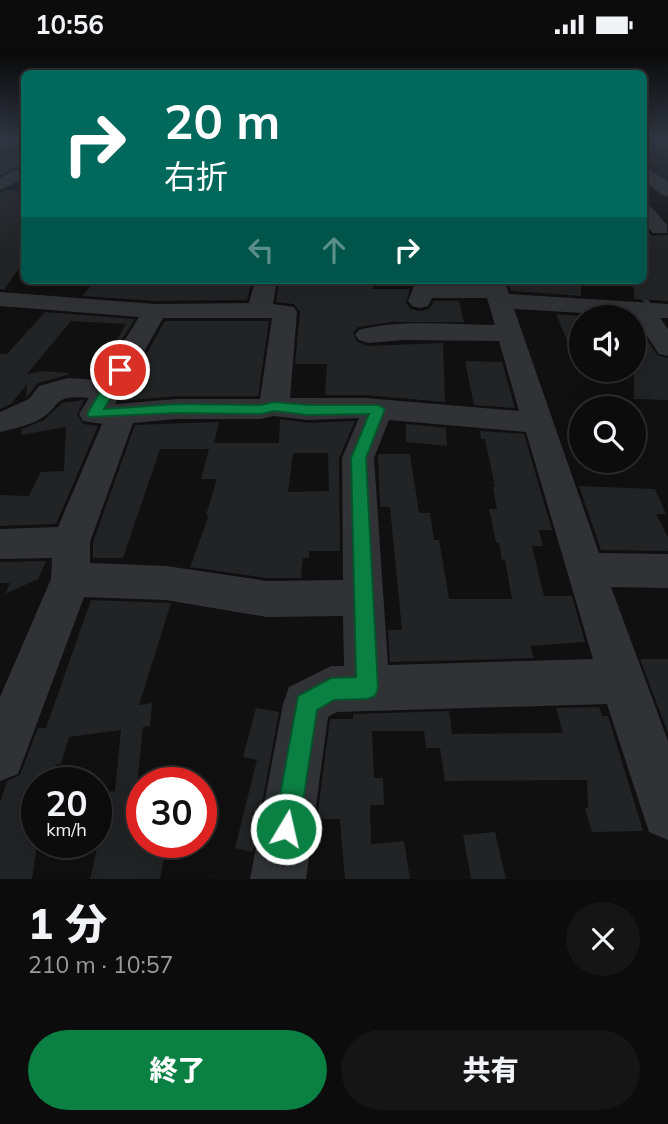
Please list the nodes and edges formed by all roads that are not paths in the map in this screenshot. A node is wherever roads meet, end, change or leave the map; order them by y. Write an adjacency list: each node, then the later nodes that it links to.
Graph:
1 (647, 179): 2 (street)
2 (656, 198): 3 (street)
3 (660, 229)
4 (22, 284): 6 (street)
5 (265, 284): 11 (street)
6 (0, 298): 12 (street)
7 (420, 301): 8 (street)
8 (500, 301): 9 (street); 15 (street); 21 (street)
9 (570, 305)
10 (646, 309): 13 (street)
11 (260, 310): 12 (street); 18 (street)
12 (155, 311): 17 (street)
13 (668, 311)
14 (646, 316): 16 (street)
15 (368, 335)
16 (668, 348)
17 (115, 402): 18 (street); 20 (street); 23 (street)
18 (274, 407): 19 (street)
19 (378, 409): 21 (street); 26 (street)
20 (0, 422)
21 (539, 423): 24 (street)
22 (0, 544): 23 (street)
23 (71, 561): 26 (street); 29 (street)
24 (586, 570): 25 (street); 27 (street)
25 (668, 571)
26 (364, 598): 28 (street)
27 (623, 681): 28 (street); 30 (street)
28 (367, 688): 31 (street)
29 (0, 756)
30 (668, 813)
31 (278, 879)

